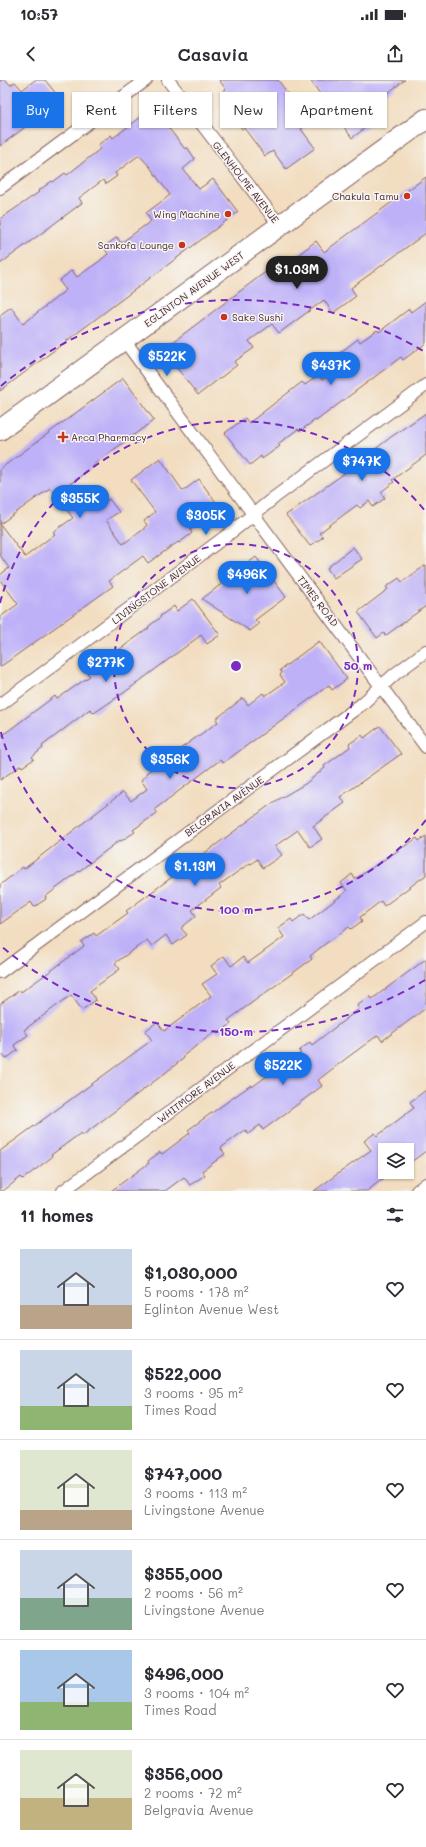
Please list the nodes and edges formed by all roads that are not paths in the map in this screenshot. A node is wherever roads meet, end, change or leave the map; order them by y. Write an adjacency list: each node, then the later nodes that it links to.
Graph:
1 (146, 80): 4 (street)
2 (168, 80): 5 (street, GLENHOLME AVENUE)
3 (426, 119): 5 (main road, EGLINTON AVENUE WEST)
4 (0, 188)
5 (280, 226): 6 (main road, EGLINTON AVENUE WEST)
6 (124, 340): 8 (main road, EGLINTON AVENUE WEST); 9 (street, TIMES ROAD)
7 (426, 385): 9 (street, LIVINGSTONE AVENUE)
8 (0, 430)
9 (253, 514): 11 (street, TIMES ROAD); 12 (street, LIVINGSTONE AVENUE)
10 (426, 651): 11 (street, BELGRAVIA AVENUE)
11 (382, 687): 13 (street, TIMES ROAD); 15 (street, BELGRAVIA AVENUE)
12 (0, 705)
13 (426, 747)
14 (426, 922): 17 (street, WHITMORE AVENUE)
15 (0, 972)
16 (426, 1184): 18 (street)
17 (63, 1191)
18 (417, 1191)

